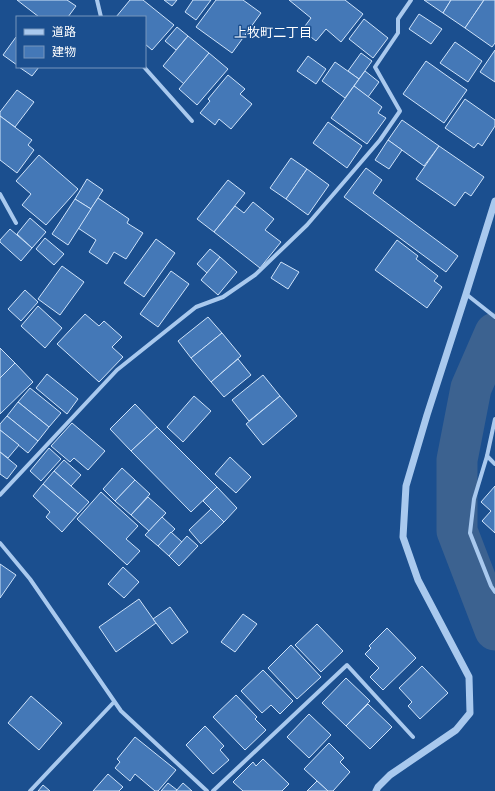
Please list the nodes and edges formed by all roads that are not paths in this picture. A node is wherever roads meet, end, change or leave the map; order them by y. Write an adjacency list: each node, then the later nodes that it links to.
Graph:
1 (97, 0): 3 (street)
2 (411, 0): 14 (street)
3 (102, 16)
4 (145, 68): 5 (street)
5 (192, 122)
6 (0, 194): 8 (street)
7 (495, 201): 9 (street)
8 (16, 223)
9 (466, 294): 10 (street); 22 (street)
10 (495, 317)
11 (495, 419): 12 (street)
12 (487, 456): 13 (street); 16 (street)
13 (495, 464)
14 (0, 494)
15 (0, 543): 17 (street)
16 (495, 592)
17 (114, 702): 19 (street); 20 (street)
18 (413, 737): 21 (street)
19 (30, 791)
20 (207, 791)
21 (214, 791)
22 (376, 791)

